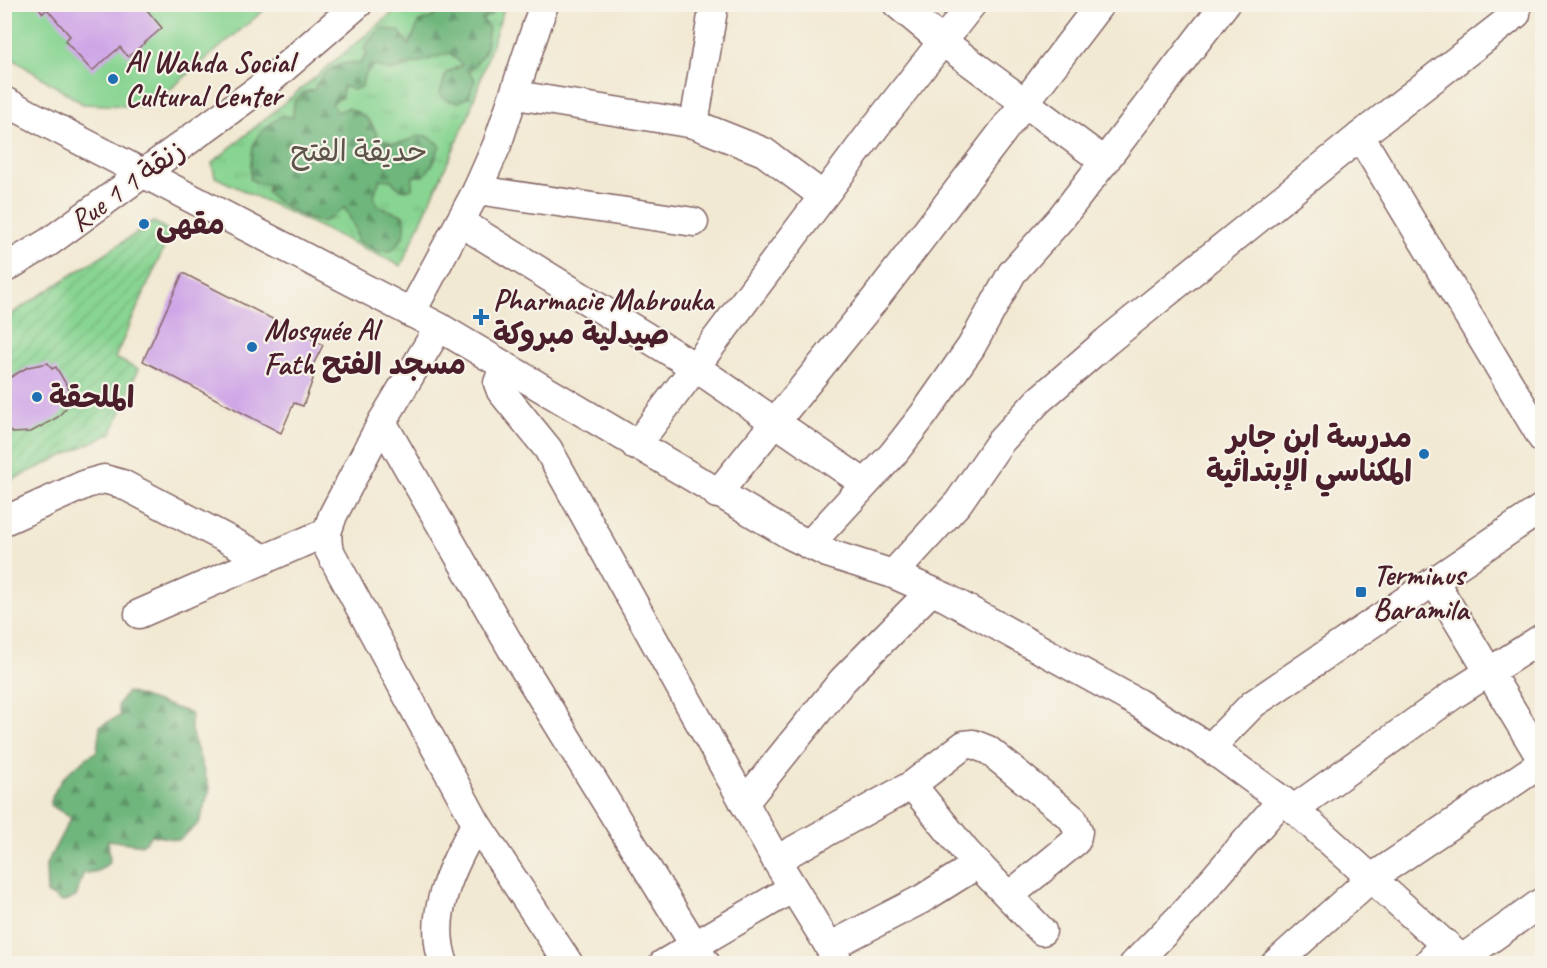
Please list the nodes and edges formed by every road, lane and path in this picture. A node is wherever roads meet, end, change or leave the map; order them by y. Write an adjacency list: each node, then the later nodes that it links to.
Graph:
1 (357, 4): 16 (street, Rue 1 زنقة 1)
2 (544, 4): 10 (street)
3 (714, 4): 13 (street)
4 (897, 4): 9 (street)
5 (972, 4): 9 (street)
6 (1100, 4): 12 (street)
7 (1225, 4): 15 (street)
8 (1516, 14): 14 (street)
9 (943, 42): 12 (street); 18 (street)
10 (516, 95): 13 (street); 17 (street)
11 (4, 101): 16 (street)
12 (1024, 102): 15 (street); 27 (street)
13 (694, 124): 18 (street)
14 (1360, 136): 28 (street); 37 (street)
15 (1105, 162): 30 (street)
16 (141, 174): 21 (street, Rue 1 زنقة 1); 22 (street)
17 (477, 190): 19 (street); 20 (street)
18 (823, 196): 25 (street)
19 (460, 222): 22 (street); 25 (street)
20 (694, 222)
21 (4, 269)
22 (411, 313): 23 (street)
23 (439, 327): 24 (street); 26 (street)
24 (504, 366): 29 (street); 46 (street)
25 (695, 367): 27 (street); 29 (street)
26 (382, 422): 34 (street); 56 (street)
27 (776, 422): 30 (street); 31 (street)
28 (1542, 438)
29 (636, 446): 31 (street)
30 (864, 483): 35 (street)
31 (717, 494): 35 (street)
32 (1542, 507): 38 (street)
33 (4, 521): 36 (street)
34 (327, 532): 36 (street); 48 (street)
35 (809, 545): 37 (street)
36 (265, 559): 40 (street)
37 (893, 574): 39 (street)
38 (1434, 581): 42 (street); 43 (street)
39 (931, 591): 43 (street); 46 (street)
40 (139, 614)
41 (1542, 638): 42 (street)
42 (1490, 671): 44 (street); 47 (street)
43 (1210, 747): 47 (street)
44 (1542, 762): 51 (street)
45 (912, 785): 49 (street); 50 (street); 53 (street)
46 (744, 803): 49 (street)
47 (1288, 804): 51 (street); 62 (street)
48 (476, 823): 59 (street); 60 (street)
49 (776, 860): 52 (street)
50 (978, 864): 53 (street); 57 (street)
51 (1370, 879): 58 (street); 63 (street)
52 (793, 888): 56 (street); 57 (street)
53 (1009, 896): 55 (street)
54 (1542, 902): 58 (street)
55 (1042, 932)
56 (701, 954): 61 (street)
57 (835, 955)
58 (1450, 958)
59 (444, 963)
60 (569, 963)
61 (663, 963)
62 (1134, 963)
63 (1275, 963)

